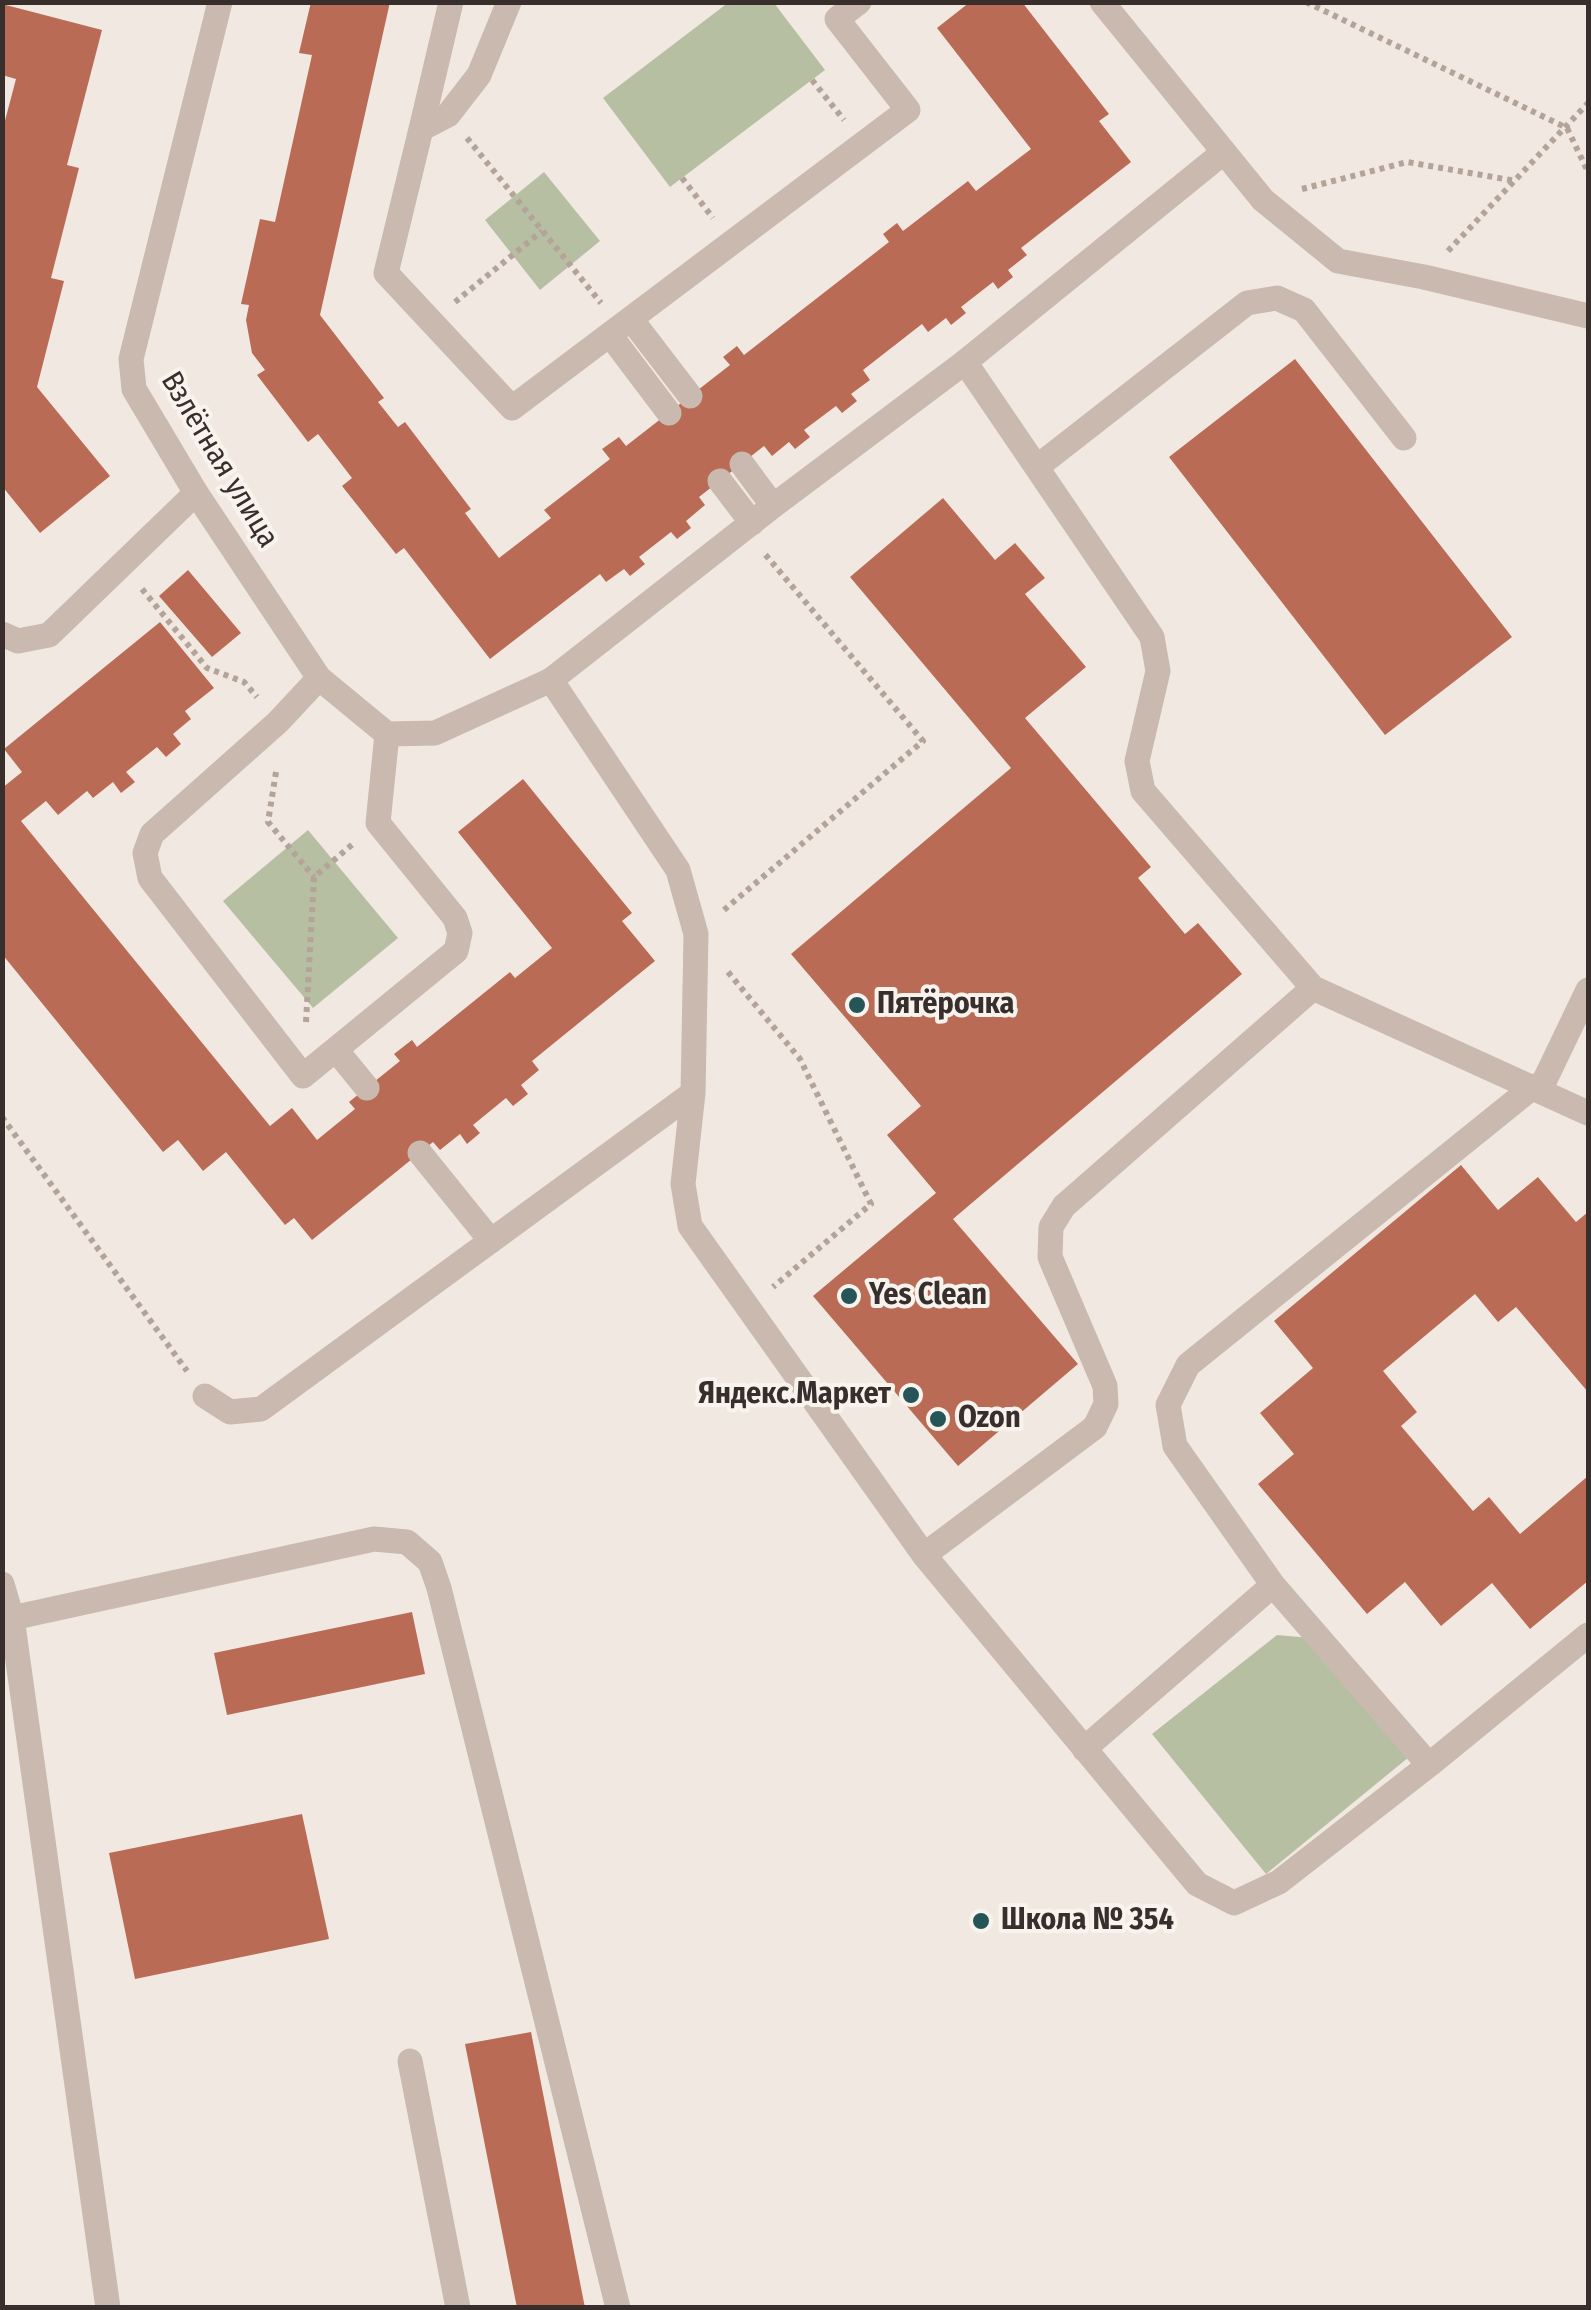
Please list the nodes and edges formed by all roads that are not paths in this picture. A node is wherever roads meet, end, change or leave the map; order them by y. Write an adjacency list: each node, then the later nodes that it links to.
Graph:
1 (220, 2): 17 (street, Взлётная улица)
2 (451, 2): 6 (street)
3 (509, 2): 6 (street)
4 (859, 2): 9 (street)
5 (1102, 2): 7 (street)
6 (422, 129): 9 (street)
7 (1224, 152): 8 (street); 10 (street)
8 (1588, 316)
9 (621, 327): 11 (street); 12 (street)
10 (965, 362): 15 (street); 18 (street)
11 (690, 396)
12 (669, 413)
13 (1404, 438): 15 (street)
14 (742, 464): 18 (street)
15 (1036, 467): 24 (street)
16 (720, 481): 19 (street)
17 (196, 493): 20 (street); 21 (street, Взлётная улица)
18 (773, 506): 19 (street)
19 (748, 526): 22 (street)
20 (2, 634)
21 (319, 678): 23 (street, Взлётная улица); 26 (street)
22 (551, 680): 23 (street); 29 (street)
23 (387, 734): 26 (street)
24 (1313, 988): 28 (street); 34 (street)
25 (1588, 990): 28 (street)
26 (336, 1050): 27 (street)
27 (367, 1088)
28 (1537, 1088): 30 (street); 36 (street)
29 (694, 1092): 32 (street); 34 (street)
30 (1588, 1113)
31 (420, 1153): 32 (street)
32 (492, 1241): 33 (street)
33 (205, 1396)
34 (924, 1555): 39 (street)
35 (2, 1584): 37 (street)
36 (1273, 1585): 39 (street); 40 (street)
37 (12, 1618): 42 (street); 44 (street)
38 (1588, 1635): 40 (street)
39 (1084, 1749): 40 (street)
40 (1429, 1765)
41 (410, 2061): 43 (street)
42 (108, 2308)
43 (458, 2308)
44 (618, 2308)

